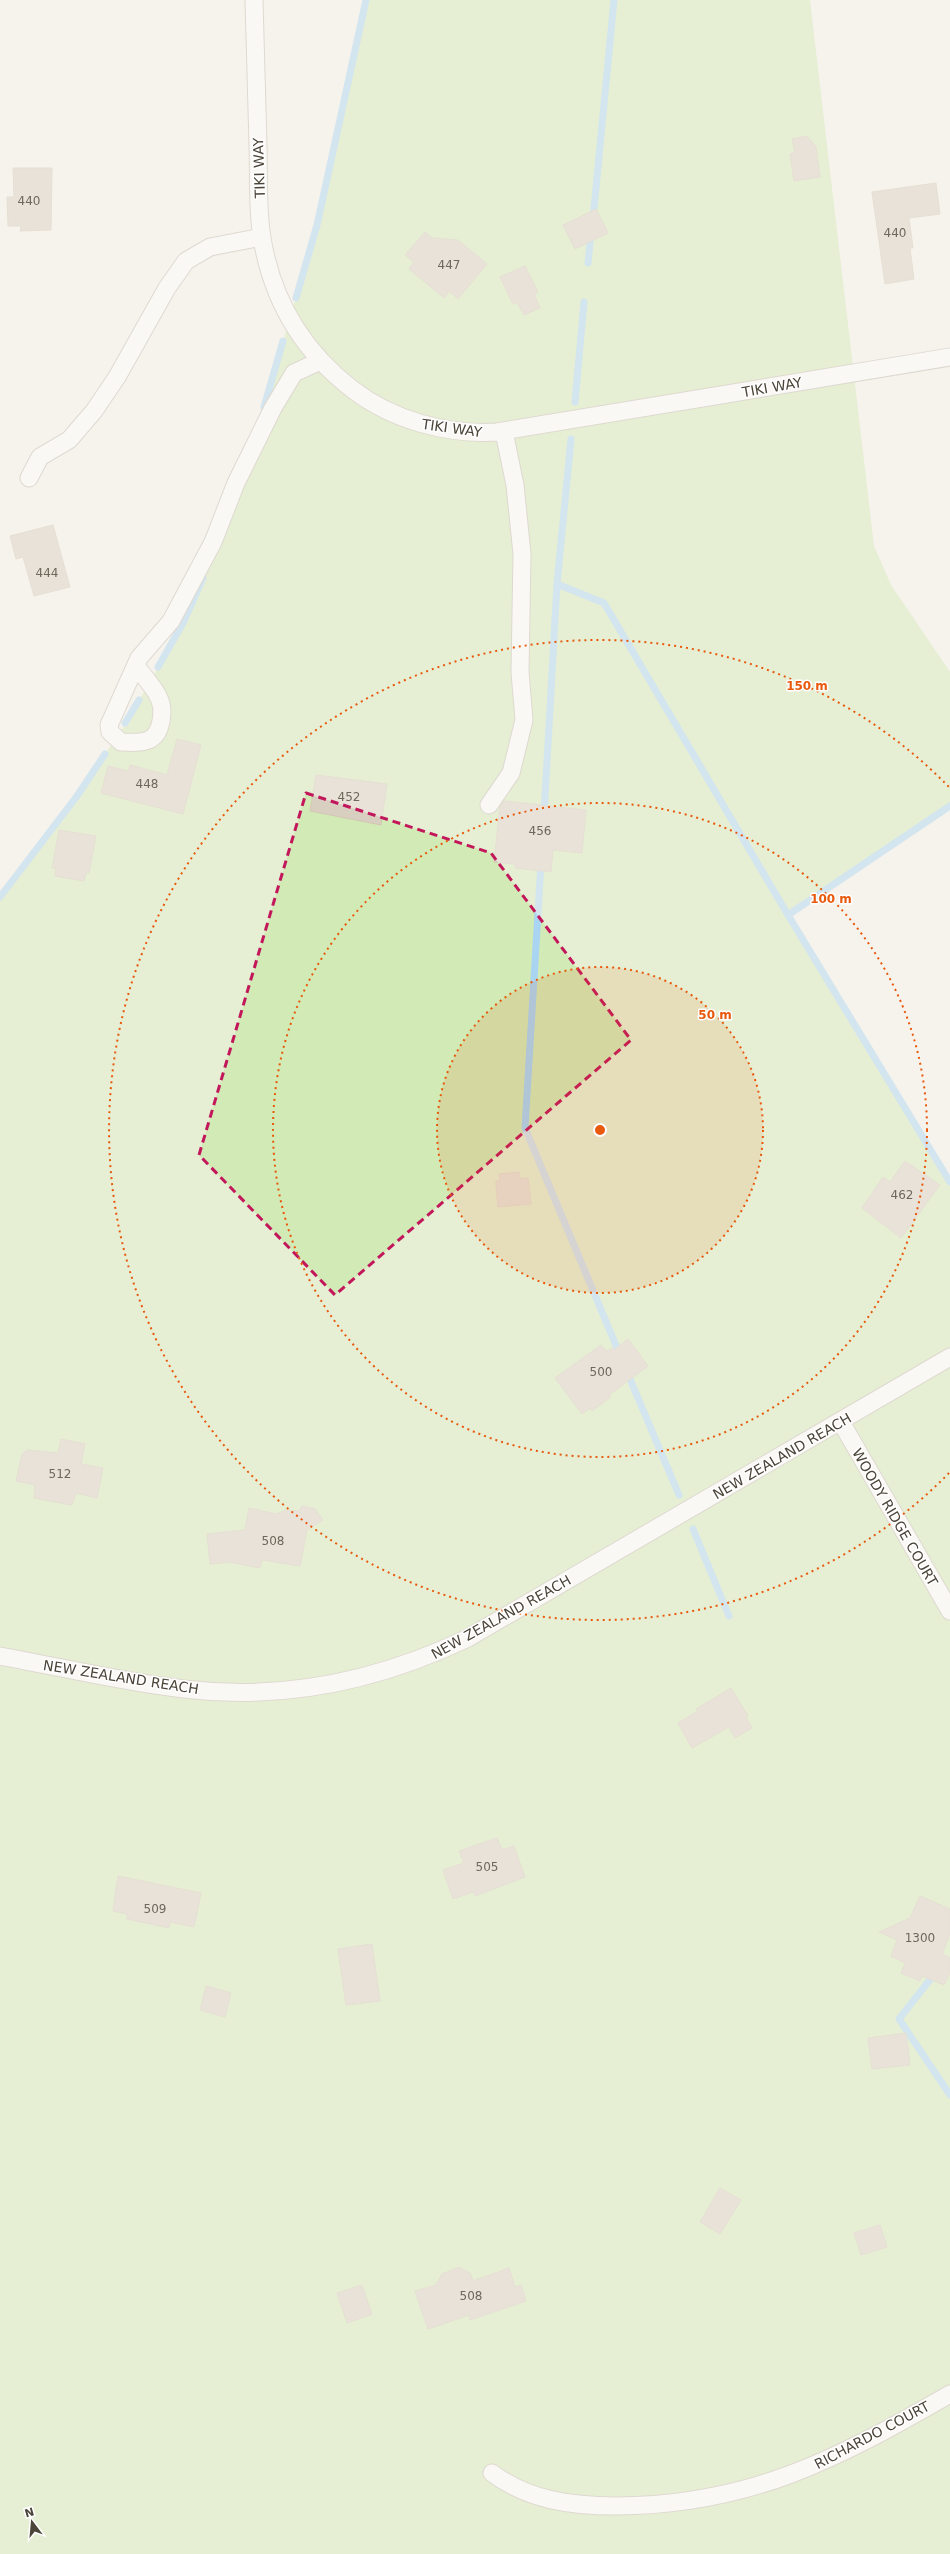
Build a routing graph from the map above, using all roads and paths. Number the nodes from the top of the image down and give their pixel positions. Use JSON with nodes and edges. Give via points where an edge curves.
{"nodes":[{"id":1,"x":254,"y":0,"type":"edge"},
{"id":2,"x":262,"y":237,"type":"junction"},
{"id":3,"x":950,"y":357,"type":"edge"},
{"id":4,"x":320,"y":361,"type":"junction"},
{"id":5,"x":504,"y":432,"type":"junction"},
{"id":6,"x":29,"y":478,"type":"dead end"},
{"id":7,"x":136,"y":666,"type":"dead end"},
{"id":8,"x":490,"y":805,"type":"dead end"},
{"id":9,"x":950,"y":1357,"type":"edge"},
{"id":10,"x":841,"y":1422,"type":"junction"},
{"id":11,"x":950,"y":1611,"type":"edge"},
{"id":12,"x":0,"y":1656,"type":"edge"},
{"id":13,"x":950,"y":2394,"type":"edge"},
{"id":14,"x":492,"y":2473,"type":"dead end"}],
"edges":[{"from":1,"to":2,"type":"street","name":"TIKI WAY"},
{"from":2,"to":4,"type":"street","name":"TIKI WAY","via":[[284,311]]},
{"from":2,"to":6,"type":"street","via":[[210,247],[186,260],[94,411],[69,440],[40,457]]},
{"from":3,"to":5,"type":"street","name":"TIKI WAY"},
{"from":4,"to":5,"type":"street","name":"TIKI WAY","via":[[365,399],[414,422],[449,430]]},
{"from":4,"to":7,"type":"street","via":[[294,373],[273,408],[236,484],[213,542],[171,621],[139,658]]},
{"from":5,"to":8,"type":"street","via":[[515,485],[522,554],[520,672],[524,720],[511,773]]},
{"from":9,"to":10,"type":"street","name":"NEW ZEALAND REACH"},
{"from":10,"to":11,"type":"street","name":"WOODY RIDGE COURT"},
{"from":10,"to":12,"type":"street","name":"NEW ZEALAND REACH","via":[[468,1638],[427,1658],[388,1671],[308,1688],[242,1692],[185,1690]]},
{"from":13,"to":14,"type":"street","name":"RICHARDO COURT","via":[[866,2442],[804,2471],[722,2496],[689,2502],[642,2506],[581,2505],[524,2492]]}]}
